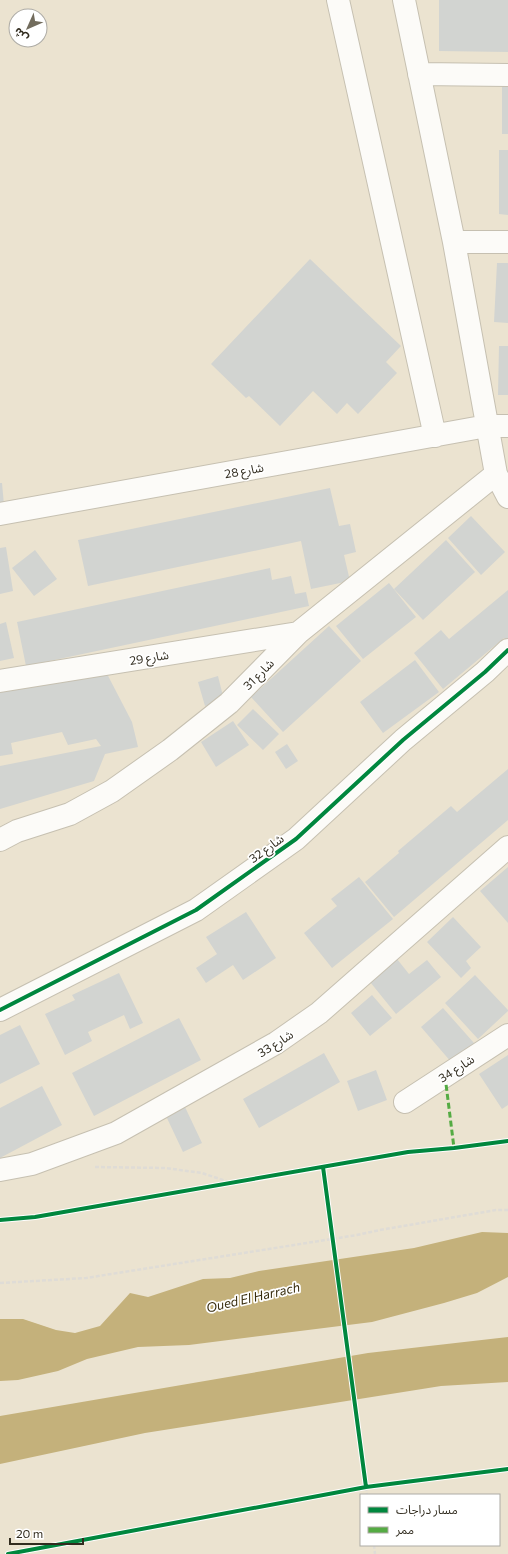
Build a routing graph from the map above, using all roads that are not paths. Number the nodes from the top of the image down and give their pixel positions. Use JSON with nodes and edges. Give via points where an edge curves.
{"nodes":[{"id":1,"x":338,"y":0,"type":"edge"},
{"id":2,"x":404,"y":0,"type":"edge"},
{"id":3,"x":419,"y":74,"type":"junction"},
{"id":4,"x":508,"y":75,"type":"edge"},
{"id":5,"x":454,"y":242,"type":"junction"},
{"id":6,"x":508,"y":242,"type":"edge"},
{"id":7,"x":498,"y":426,"type":"edge"},
{"id":8,"x":435,"y":436,"type":"junction"},
{"id":9,"x":496,"y":474,"type":"junction"},
{"id":10,"x":508,"y":497,"type":"edge"},
{"id":11,"x":0,"y":514,"type":"edge"},
{"id":12,"x":298,"y":633,"type":"junction"},
{"id":13,"x":508,"y":650,"type":"edge"},
{"id":14,"x":0,"y":680,"type":"edge"},
{"id":15,"x":6,"y":835,"type":"edge"},
{"id":16,"x":508,"y":847,"type":"edge"},
{"id":17,"x":0,"y":1010,"type":"edge"},
{"id":18,"x":508,"y":1035,"type":"edge"},
{"id":19,"x":405,"y":1102,"type":"dead end"},
{"id":20,"x":0,"y":1170,"type":"edge"}],
"edges":[{"from":1,"to":8,"type":"street"},
{"from":2,"to":3,"type":"street"},
{"from":3,"to":4,"type":"street"},
{"from":3,"to":5,"type":"street"},
{"from":5,"to":6,"type":"street"},
{"from":5,"to":7,"type":"street"},
{"from":7,"to":8,"type":"street","name":"شارع 28"},
{"from":7,"to":9,"type":"street"},
{"from":8,"to":11,"type":"street","name":"شارع 28"},
{"from":9,"to":10,"type":"street"},
{"from":9,"to":12,"type":"street","name":"شارع 31"},
{"from":12,"to":14,"type":"street","name":"شارع 29"},
{"from":12,"to":15,"type":"street","name":"شارع 31","via":[[229,703],[170,750],[112,791],[70,814]]},
{"from":13,"to":17,"type":"street","name":"شارع 32","via":[[403,740],[296,839],[196,910]]},
{"from":16,"to":20,"type":"street","name":"شارع 33","via":[[319,1013],[276,1043],[116,1133],[32,1164]]},
{"from":18,"to":19,"type":"street","name":"شارع 34"}]}
